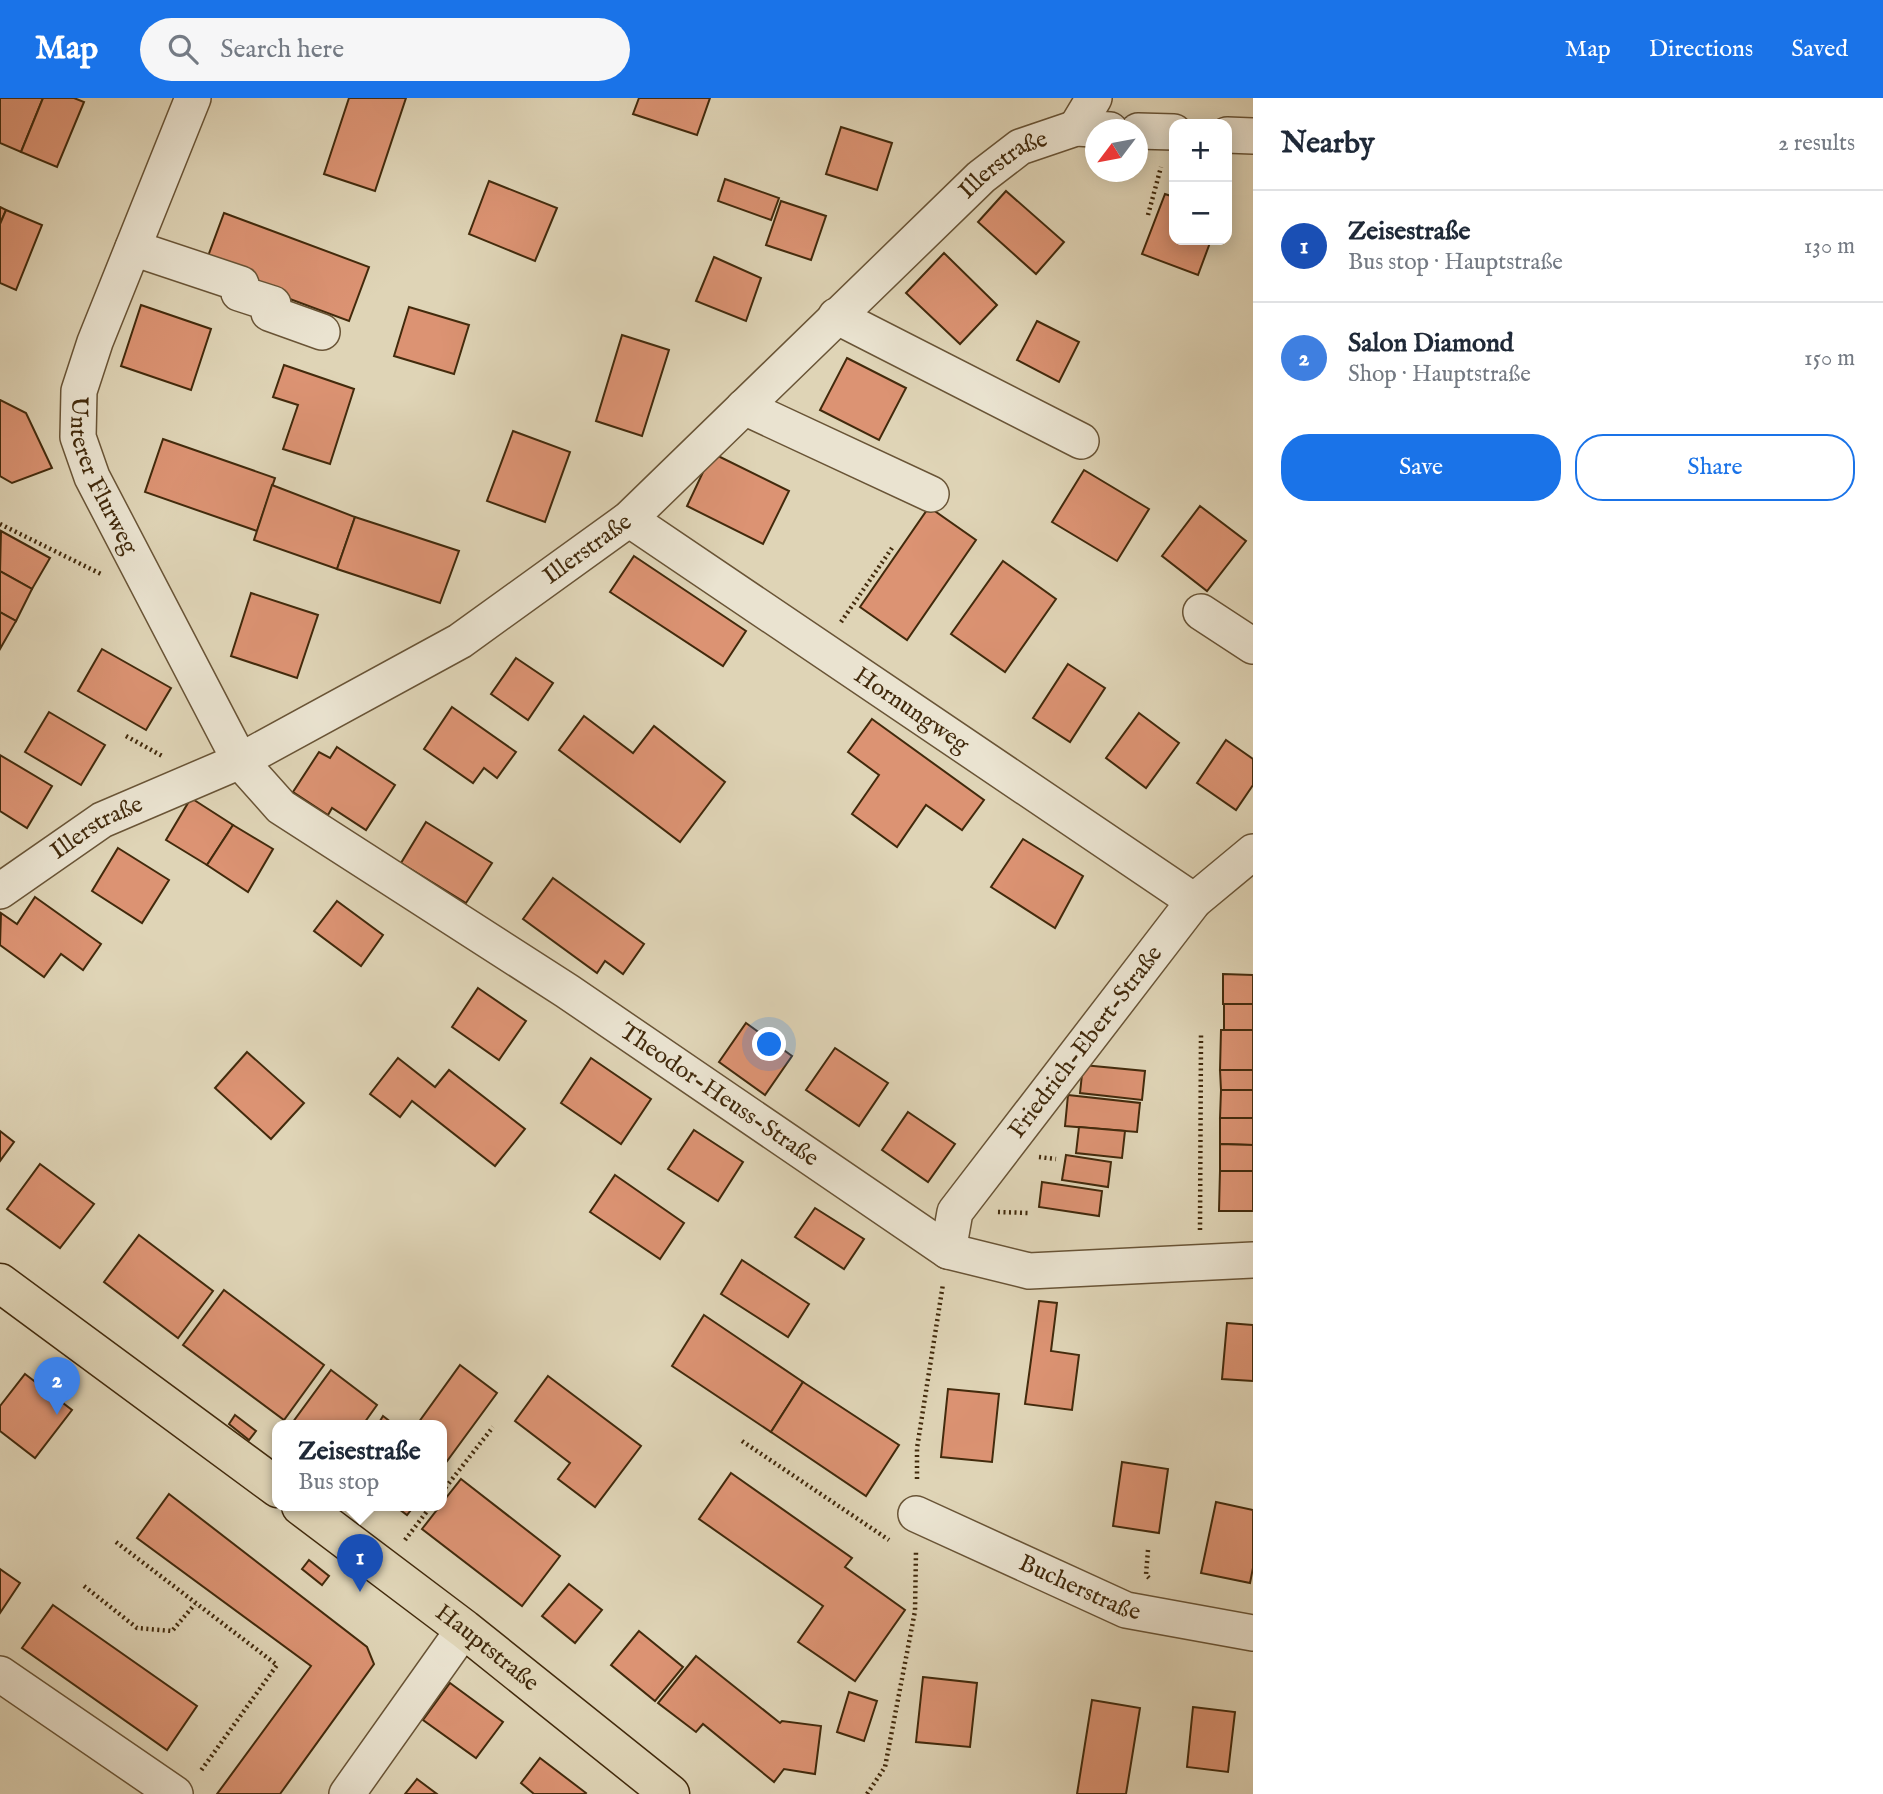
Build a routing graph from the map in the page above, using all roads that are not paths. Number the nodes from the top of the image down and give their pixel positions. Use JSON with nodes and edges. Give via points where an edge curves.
{"nodes":[{"id":1,"x":193,"y":98,"type":"edge"},
{"id":2,"x":1094,"y":98,"type":"edge"},
{"id":3,"x":1093,"y":119,"type":"edge"},
{"id":4,"x":1085,"y":131,"type":"edge"},
{"id":5,"x":1232,"y":135,"type":"edge"},
{"id":6,"x":1253,"y":136,"type":"edge"},
{"id":7,"x":133,"y":248,"type":"junction"},
{"id":8,"x":836,"y":316,"type":"junction"},
{"id":9,"x":322,"y":332,"type":"dead end"},
{"id":10,"x":744,"y":407,"type":"junction"},
{"id":11,"x":1081,"y":441,"type":"dead end"},
{"id":12,"x":931,"y":494,"type":"dead end"},
{"id":13,"x":629,"y":519,"type":"junction"},
{"id":14,"x":1201,"y":612,"type":"dead end"},
{"id":15,"x":1253,"y":646,"type":"edge"},
{"id":16,"x":240,"y":761,"type":"junction"},
{"id":17,"x":1253,"y":852,"type":"edge"},
{"id":18,"x":0,"y":891,"type":"edge"},
{"id":19,"x":1194,"y":901,"type":"junction"},
{"id":20,"x":948,"y":1251,"type":"junction"},
{"id":21,"x":1253,"y":1260,"type":"edge"},
{"id":22,"x":0,"y":1283,"type":"edge"},
{"id":23,"x":272,"y":1484,"type":"edge"},
{"id":24,"x":308,"y":1511,"type":"edge"},
{"id":25,"x":916,"y":1514,"type":"dead end"},
{"id":26,"x":464,"y":1629,"type":"junction"},
{"id":27,"x":1253,"y":1633,"type":"edge"},
{"id":28,"x":0,"y":1674,"type":"edge"},
{"id":29,"x":185,"y":1786,"type":"edge"},
{"id":30,"x":347,"y":1794,"type":"edge"},
{"id":31,"x":670,"y":1794,"type":"edge"}],
"edges":[{"from":1,"to":7,"type":"street","name":"Unterer Flurweg"},
{"from":2,"to":3,"type":"street"},
{"from":4,"to":8,"type":"street","name":"Illerstraße","via":[[1020,147]]},
{"from":5,"to":6,"type":"street"},
{"from":7,"to":9,"type":"street","via":[[242,284],[239,293],[273,304],[270,313]]},
{"from":7,"to":16,"type":"street","name":"Unterer Flurweg","via":[[79,391],[78,437],[92,477]]},
{"from":8,"to":10,"type":"street","name":"Illerstraße"},
{"from":8,"to":11,"type":"street"},
{"from":10,"to":12,"type":"street"},
{"from":10,"to":13,"type":"street","name":"Illerstraße"},
{"from":13,"to":16,"type":"street","name":"Illerstraße","via":[[460,641]]},
{"from":13,"to":19,"type":"street","name":"Hornungweg"},
{"from":14,"to":15,"type":"street"},
{"from":16,"to":18,"type":"street","name":"Illerstraße","via":[[102,820]]},
{"from":16,"to":20,"type":"street","name":"Theodor-Heuss-Straße","via":[[281,807],[566,991]]},
{"from":17,"to":19,"type":"street","name":"Friedrich-Ebert-Straße"},
{"from":19,"to":20,"type":"street","name":"Friedrich-Ebert-Straße","via":[[955,1212]]},
{"from":20,"to":21,"type":"street","name":"Theodor-Heuss-Straße","via":[[1029,1271]]},
{"from":22,"to":23,"type":"main road"},
{"from":24,"to":26,"type":"main road","name":"Hauptstraße"},
{"from":25,"to":27,"type":"street","name":"Bucherstraße","via":[[1126,1610]]},
{"from":26,"to":30,"type":"street"},
{"from":26,"to":31,"type":"main road","name":"Hauptstraße"},
{"from":28,"to":29,"type":"street"}]}
